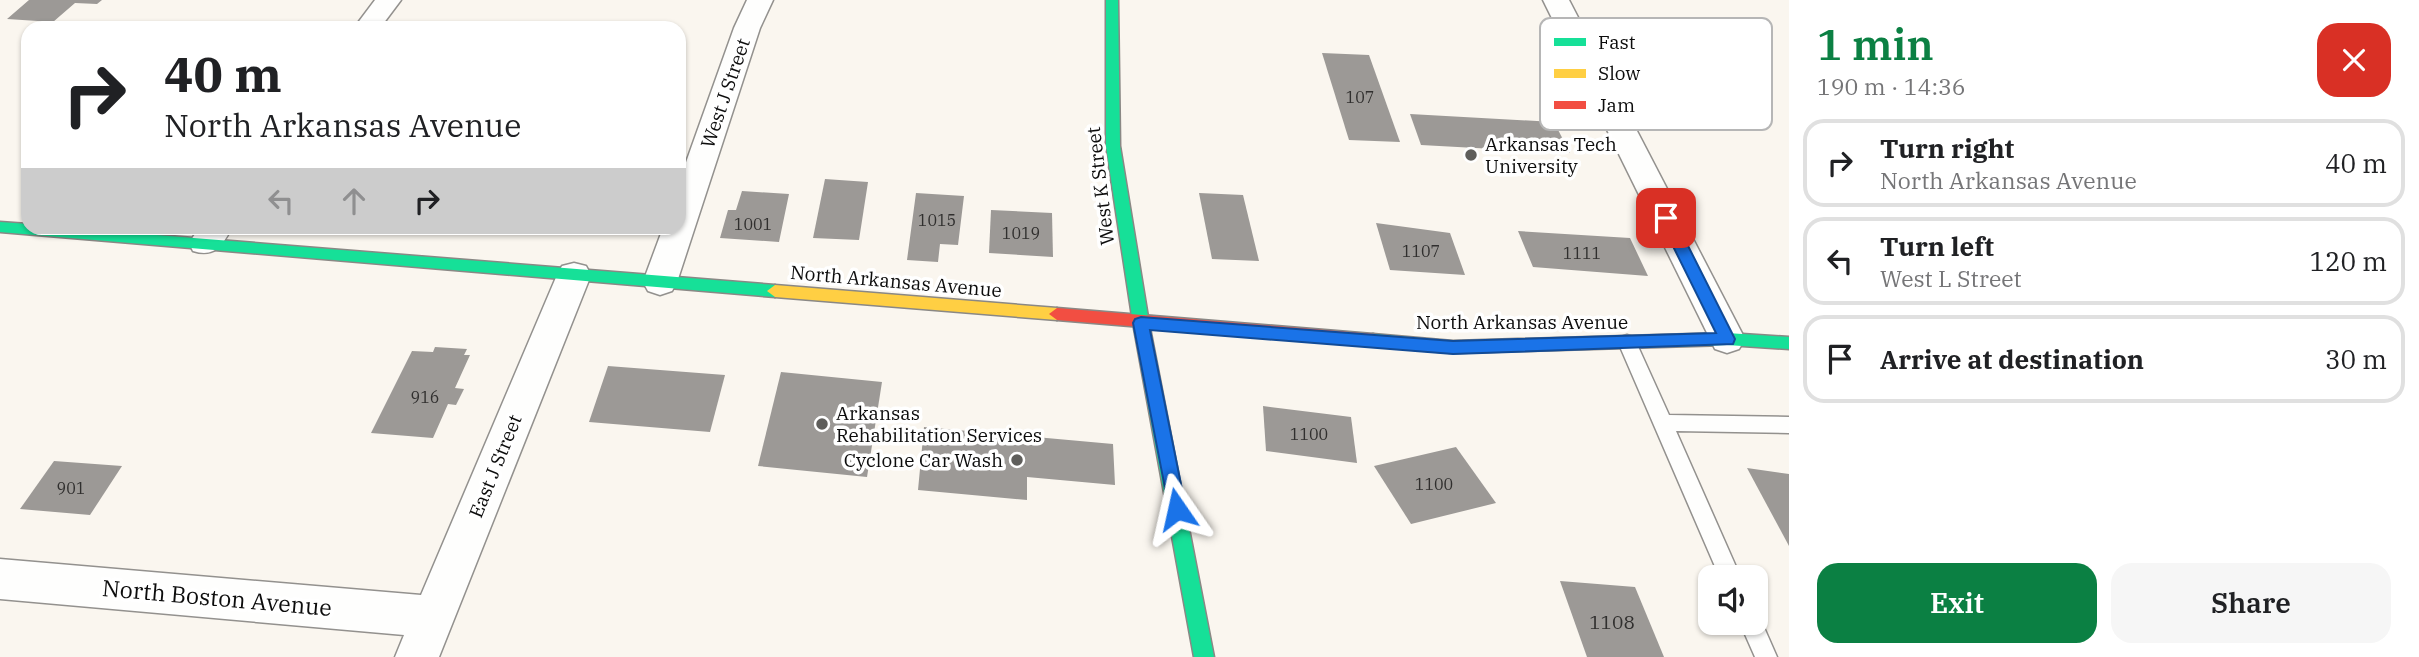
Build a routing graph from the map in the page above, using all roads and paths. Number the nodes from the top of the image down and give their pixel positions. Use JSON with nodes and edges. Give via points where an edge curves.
{"nodes":[{"id":1,"x":388,"y":0,"type":"edge"},
{"id":2,"x":760,"y":0,"type":"edge"},
{"id":3,"x":1112,"y":0,"type":"edge"},
{"id":4,"x":1556,"y":0,"type":"edge"},
{"id":5,"x":1565,"y":18,"type":"edge"},
{"id":6,"x":372,"y":21,"type":"edge"},
{"id":7,"x":1622,"y":130,"type":"edge"},
{"id":8,"x":686,"y":207,"type":"edge"},
{"id":9,"x":0,"y":228,"type":"edge"},
{"id":10,"x":21,"y":229,"type":"edge"},
{"id":11,"x":210,"y":235,"type":"edge"},
{"id":12,"x":676,"y":235,"type":"edge"},
{"id":13,"x":574,"y":275,"type":"junction"},
{"id":14,"x":660,"y":282,"type":"junction"},
{"id":15,"x":1141,"y":323,"type":"junction"},
{"id":16,"x":1727,"y":339,"type":"junction"},
{"id":17,"x":1628,"y":342,"type":"junction"},
{"id":18,"x":1787,"y":347,"type":"edge"},
{"id":19,"x":1663,"y":424,"type":"junction"},
{"id":20,"x":1789,"y":425,"type":"edge"},
{"id":21,"x":1725,"y":565,"type":"edge"},
{"id":22,"x":0,"y":579,"type":"edge"},
{"id":23,"x":433,"y":617,"type":"junction"},
{"id":24,"x":1756,"y":635,"type":"edge"},
{"id":25,"x":417,"y":657,"type":"edge"},
{"id":26,"x":1204,"y":657,"type":"edge"},
{"id":27,"x":1766,"y":657,"type":"edge"}],
"edges":[{"from":1,"to":6,"type":"street"},
{"from":2,"to":8,"type":"street","name":"West J Street"},
{"from":3,"to":15,"type":"main road","name":"West K Street","via":[[1113,146]]},
{"from":4,"to":5,"type":"street"},
{"from":7,"to":16,"type":"street"},
{"from":9,"to":10,"type":"main road","name":"North Arkansas Avenue"},
{"from":11,"to":13,"type":"main road","name":"North Arkansas Avenue"},
{"from":12,"to":14,"type":"street","name":"West J Street"},
{"from":13,"to":14,"type":"main road","name":"North Arkansas Avenue"},
{"from":13,"to":23,"type":"street","name":"East J Street"},
{"from":14,"to":15,"type":"main road","name":"North Arkansas Avenue"},
{"from":15,"to":17,"type":"main road","name":"North Arkansas Avenue","via":[[1453,347]]},
{"from":15,"to":26,"type":"main road","name":"West K Street"},
{"from":16,"to":17,"type":"main road","name":"North Arkansas Avenue"},
{"from":16,"to":18,"type":"main road","name":"North Arkansas Avenue"},
{"from":17,"to":19,"type":"lane"},
{"from":19,"to":20,"type":"lane"},
{"from":19,"to":21,"type":"lane"},
{"from":22,"to":23,"type":"street","name":"North Boston Avenue"},
{"from":23,"to":25,"type":"street","name":"East J Street"},
{"from":24,"to":27,"type":"lane"}]}
